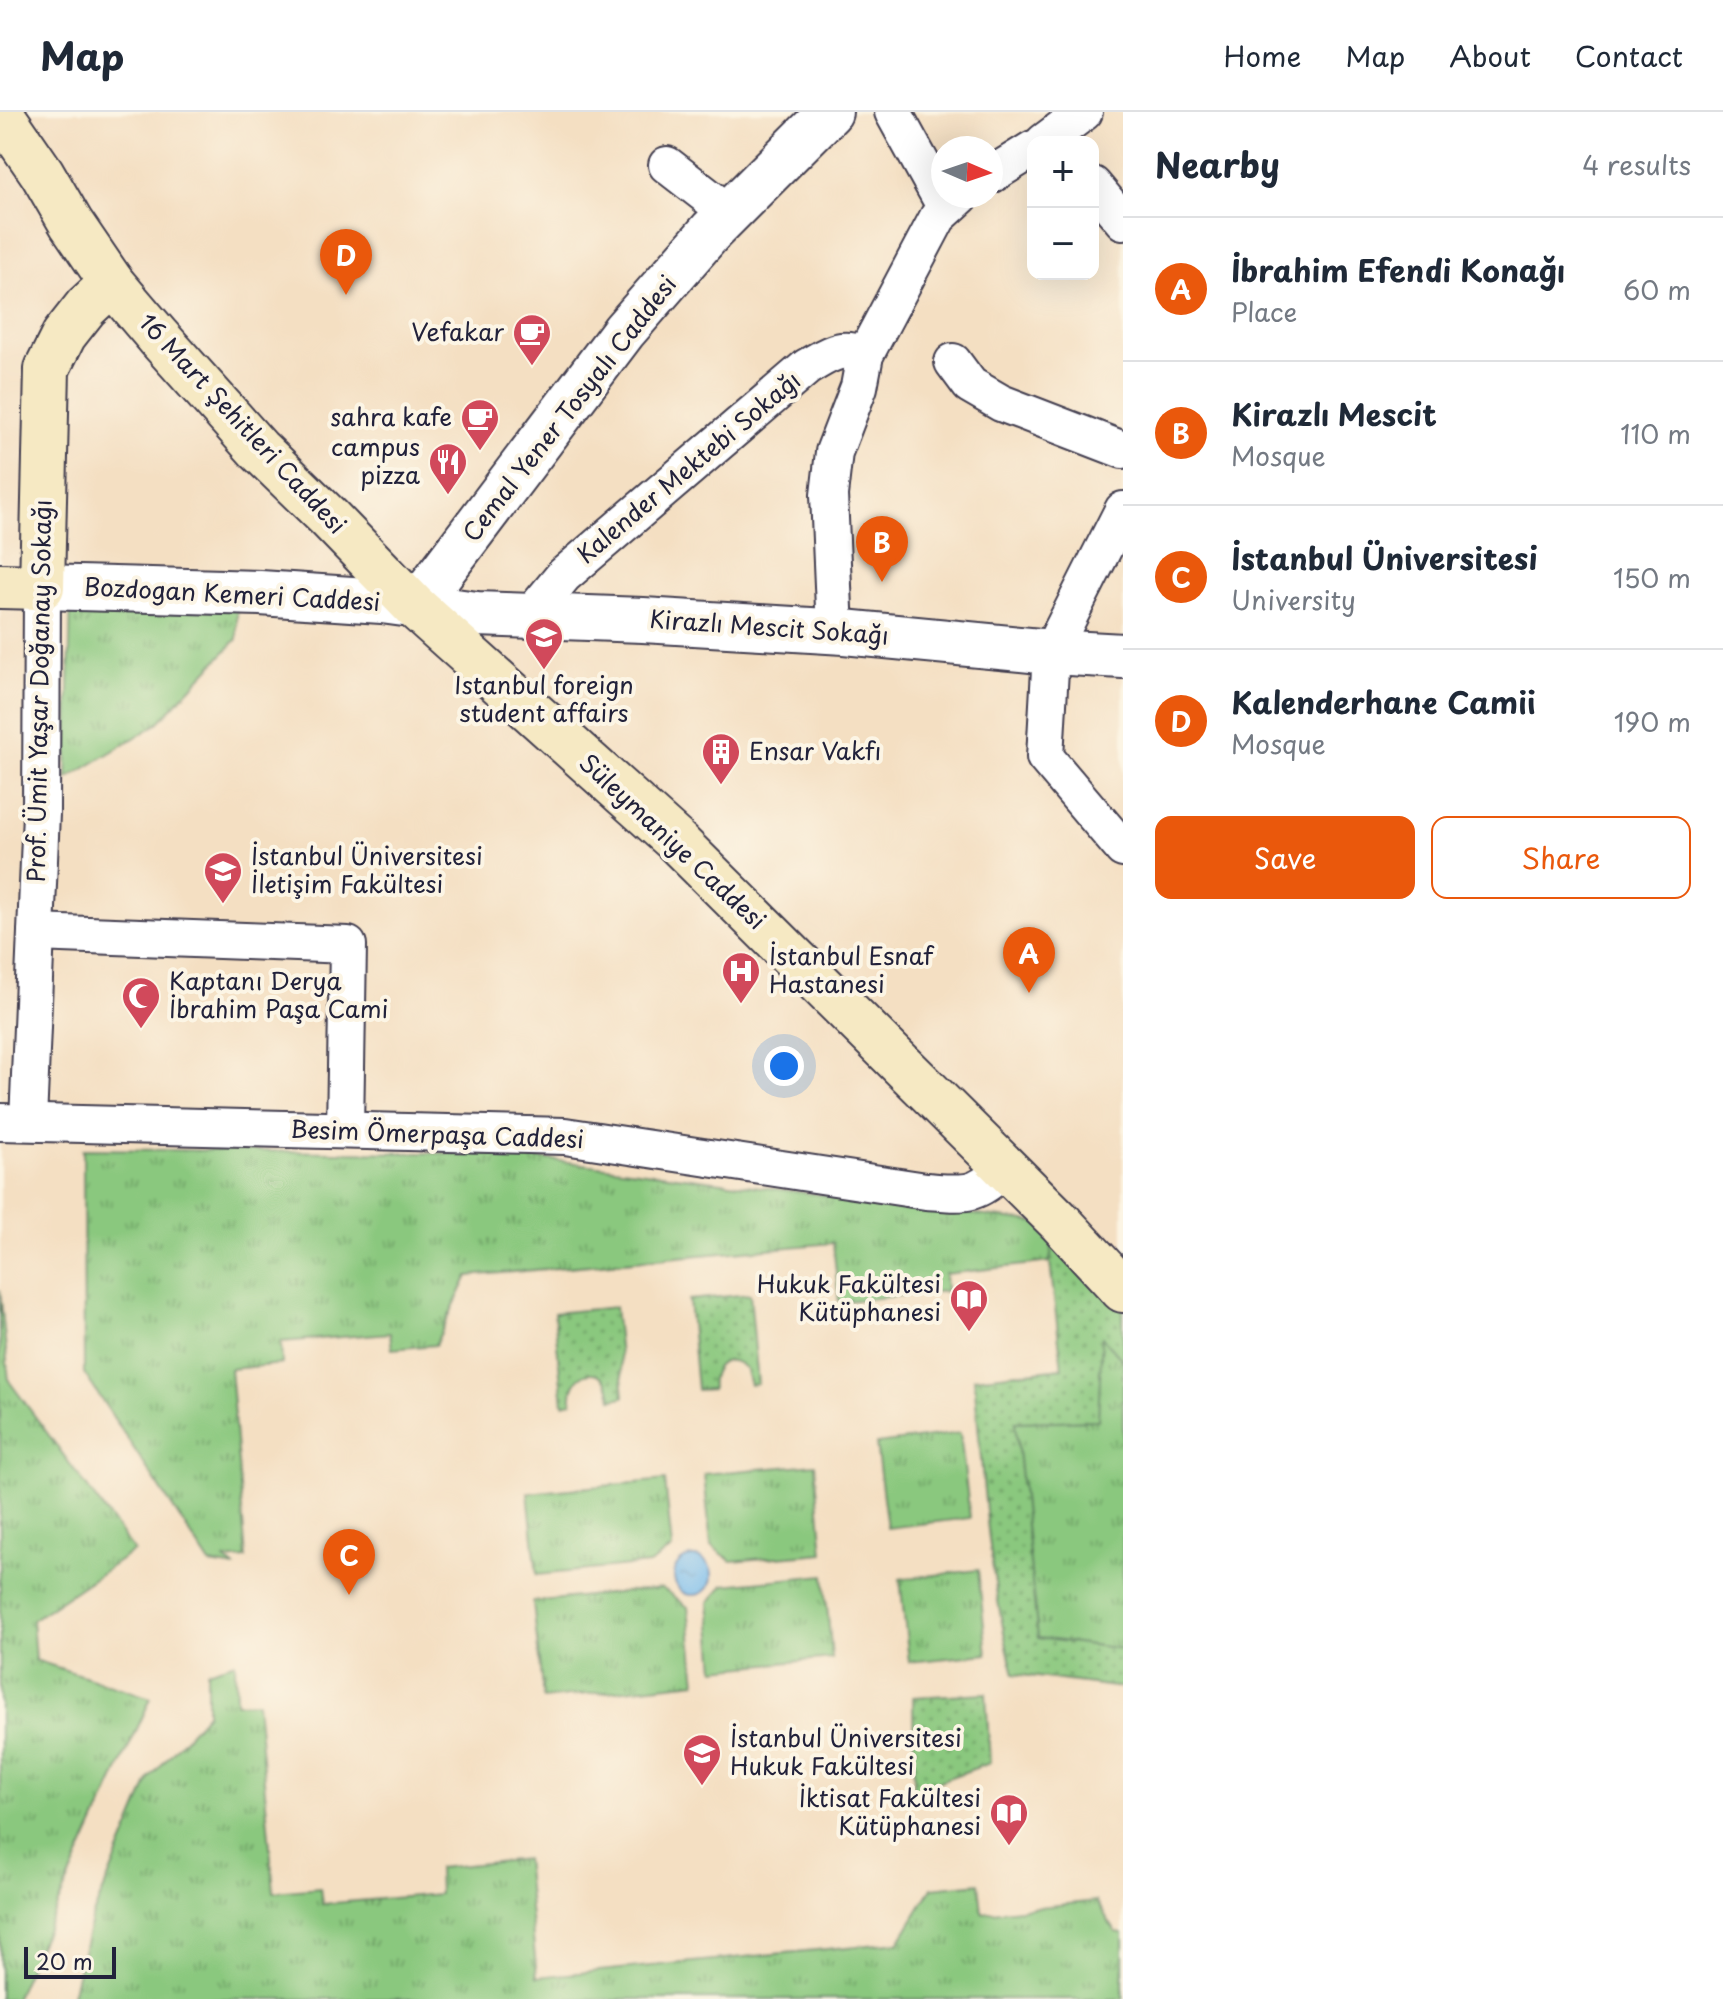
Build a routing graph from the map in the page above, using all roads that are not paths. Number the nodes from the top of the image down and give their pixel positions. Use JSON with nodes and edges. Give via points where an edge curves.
{"nodes":[{"id":1,"x":0,"y":112,"type":"edge"},
{"id":2,"x":830,"y":112,"type":"edge"},
{"id":3,"x":893,"y":112,"type":"edge"},
{"id":4,"x":1084,"y":112,"type":"edge"},
{"id":5,"x":1055,"y":136,"type":"edge"},
{"id":6,"x":1027,"y":154,"type":"edge"},
{"id":7,"x":667,"y":165,"type":"dead end"},
{"id":8,"x":931,"y":168,"type":"edge"},
{"id":9,"x":1003,"y":168,"type":"edge"},
{"id":10,"x":1099,"y":192,"type":"edge"},
{"id":11,"x":948,"y":208,"type":"edge"},
{"id":12,"x":729,"y":213,"type":"junction"},
{"id":13,"x":1123,"y":221,"type":"edge"},
{"id":14,"x":112,"y":283,"type":"junction"},
{"id":15,"x":865,"y":355,"type":"junction"},
{"id":16,"x":953,"y":362,"type":"dead end"},
{"id":17,"x":1123,"y":450,"type":"edge"},
{"id":18,"x":1123,"y":510,"type":"edge"},
{"id":19,"x":21,"y":586,"type":"edge"},
{"id":20,"x":415,"y":607,"type":"junction"},
{"id":21,"x":530,"y":616,"type":"junction"},
{"id":22,"x":835,"y":631,"type":"junction"},
{"id":23,"x":1051,"y":652,"type":"junction"},
{"id":24,"x":1123,"y":656,"type":"edge"},
{"id":25,"x":1123,"y":849,"type":"edge"},
{"id":26,"x":36,"y":933,"type":"junction"},
{"id":27,"x":14,"y":1122,"type":"edge"},
{"id":28,"x":345,"y":1130,"type":"junction"},
{"id":29,"x":1005,"y":1168,"type":"junction"},
{"id":30,"x":1123,"y":1290,"type":"edge"}],
"edges":[{"from":1,"to":14,"type":"main road","name":"16 Mart Şehitleri Caddesi"},
{"from":2,"to":12,"type":"street","name":"Cemal Yener Tosyalı Caddesi"},
{"from":3,"to":8,"type":"street"},
{"from":4,"to":5,"type":"street"},
{"from":6,"to":9,"type":"street"},
{"from":7,"to":12,"type":"street"},
{"from":10,"to":13,"type":"street"},
{"from":11,"to":15,"type":"street"},
{"from":12,"to":20,"type":"street","name":"Cemal Yener Tosyalı Caddesi","via":[[624,331]]},
{"from":14,"to":19,"type":"main road","name":"Prof. Ümit Yaşar Doğanay Sokağı","via":[[64,335],[47,369]]},
{"from":14,"to":20,"type":"main road","name":"16 Mart Şehitleri Caddesi","via":[[258,449]]},
{"from":15,"to":21,"type":"street","name":"Kalender Mektebi Sokağı","via":[[838,350],[807,367],[564,575]]},
{"from":15,"to":22,"type":"street","via":[[859,387],[834,452],[829,495]]},
{"from":16,"to":17,"type":"street","via":[[970,385],[1001,403]]},
{"from":18,"to":23,"type":"street"},
{"from":19,"to":20,"type":"street","name":"Bozdogan Kemeri Caddesi","via":[[260,593]]},
{"from":19,"to":26,"type":"street","name":"Prof. Ümit Yaşar Doğanay Sokağı","via":[[41,813]]},
{"from":20,"to":21,"type":"street","name":"Kirazlı Mescit Sokağı"},
{"from":20,"to":29,"type":"main road","name":"Süleymaniye Caddesi","via":[[675,840]]},
{"from":21,"to":22,"type":"street","name":"Kirazlı Mescit Sokağı"},
{"from":22,"to":23,"type":"street","name":"Kirazlı Mescit Sokağı"},
{"from":23,"to":24,"type":"street","name":"Kirazlı Mescit Sokağı"},
{"from":23,"to":25,"type":"street","via":[[1045,757]]},
{"from":26,"to":27,"type":"street","name":"Prof. Ümit Yaşar Doğanay Sokağı"},
{"from":26,"to":28,"type":"street","via":[[348,945]]},
{"from":27,"to":28,"type":"street","name":"Besim Ömerpaşa Caddesi"},
{"from":28,"to":29,"type":"street","name":"Besim Ömerpaşa Caddesi","via":[[565,1136],[965,1194],[985,1186]]},
{"from":29,"to":30,"type":"main road","name":"Süleymaniye Caddesi"}]}
